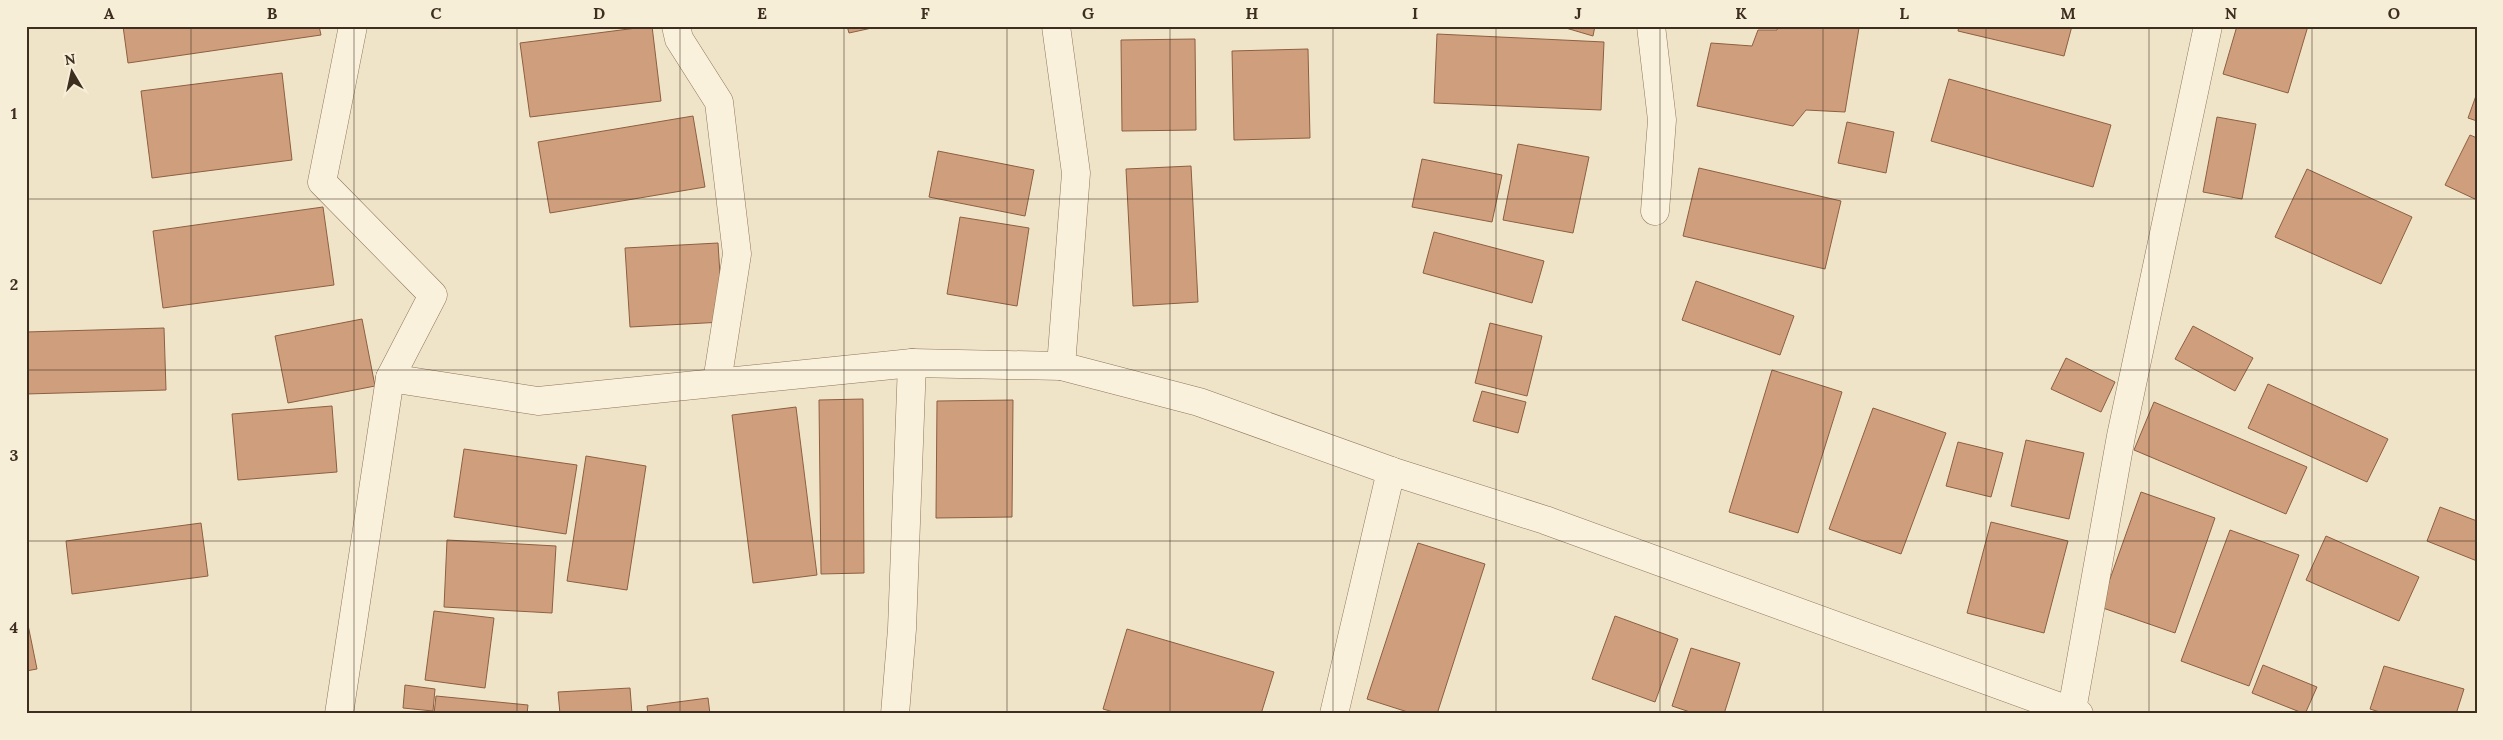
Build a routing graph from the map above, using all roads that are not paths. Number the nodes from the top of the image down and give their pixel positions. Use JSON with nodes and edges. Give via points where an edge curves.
{"nodes":[{"id":1,"x":353,"y":26,"type":"edge"},
{"id":2,"x":676,"y":26,"type":"edge"},
{"id":3,"x":1056,"y":26,"type":"edge"},
{"id":4,"x":1651,"y":26,"type":"edge"},
{"id":5,"x":2208,"y":26,"type":"edge"},
{"id":6,"x":1654,"y":211,"type":"dead end"},
{"id":7,"x":912,"y":363,"type":"junction"},
{"id":8,"x":1061,"y":366,"type":"junction"},
{"id":9,"x":390,"y":378,"type":"junction"},
{"id":10,"x":717,"y":382,"type":"junction"},
{"id":11,"x":1391,"y":471,"type":"junction"},
{"id":12,"x":2072,"y":713,"type":"edge"},
{"id":13,"x":339,"y":714,"type":"edge"},
{"id":14,"x":895,"y":714,"type":"edge"},
{"id":15,"x":1334,"y":714,"type":"edge"}],
"edges":[{"from":1,"to":9,"type":"street","via":[[322,182],[433,295]]},
{"from":2,"to":10,"type":"street","via":[[679,39],[718,102],[737,254]]},
{"from":3,"to":8,"type":"street","via":[[1076,173]]},
{"from":4,"to":6,"type":"street","via":[[1662,120]]},
{"from":5,"to":12,"type":"street","via":[[2121,436]]},
{"from":7,"to":8,"type":"street"},
{"from":7,"to":10,"type":"street"},
{"from":7,"to":14,"type":"street","via":[[902,629]]},
{"from":8,"to":11,"type":"street","via":[[1199,402]]},
{"from":9,"to":10,"type":"street","via":[[538,402]]},
{"from":9,"to":13,"type":"street"},
{"from":11,"to":12,"type":"street","via":[[1545,520]]},
{"from":11,"to":15,"type":"street"}]}
